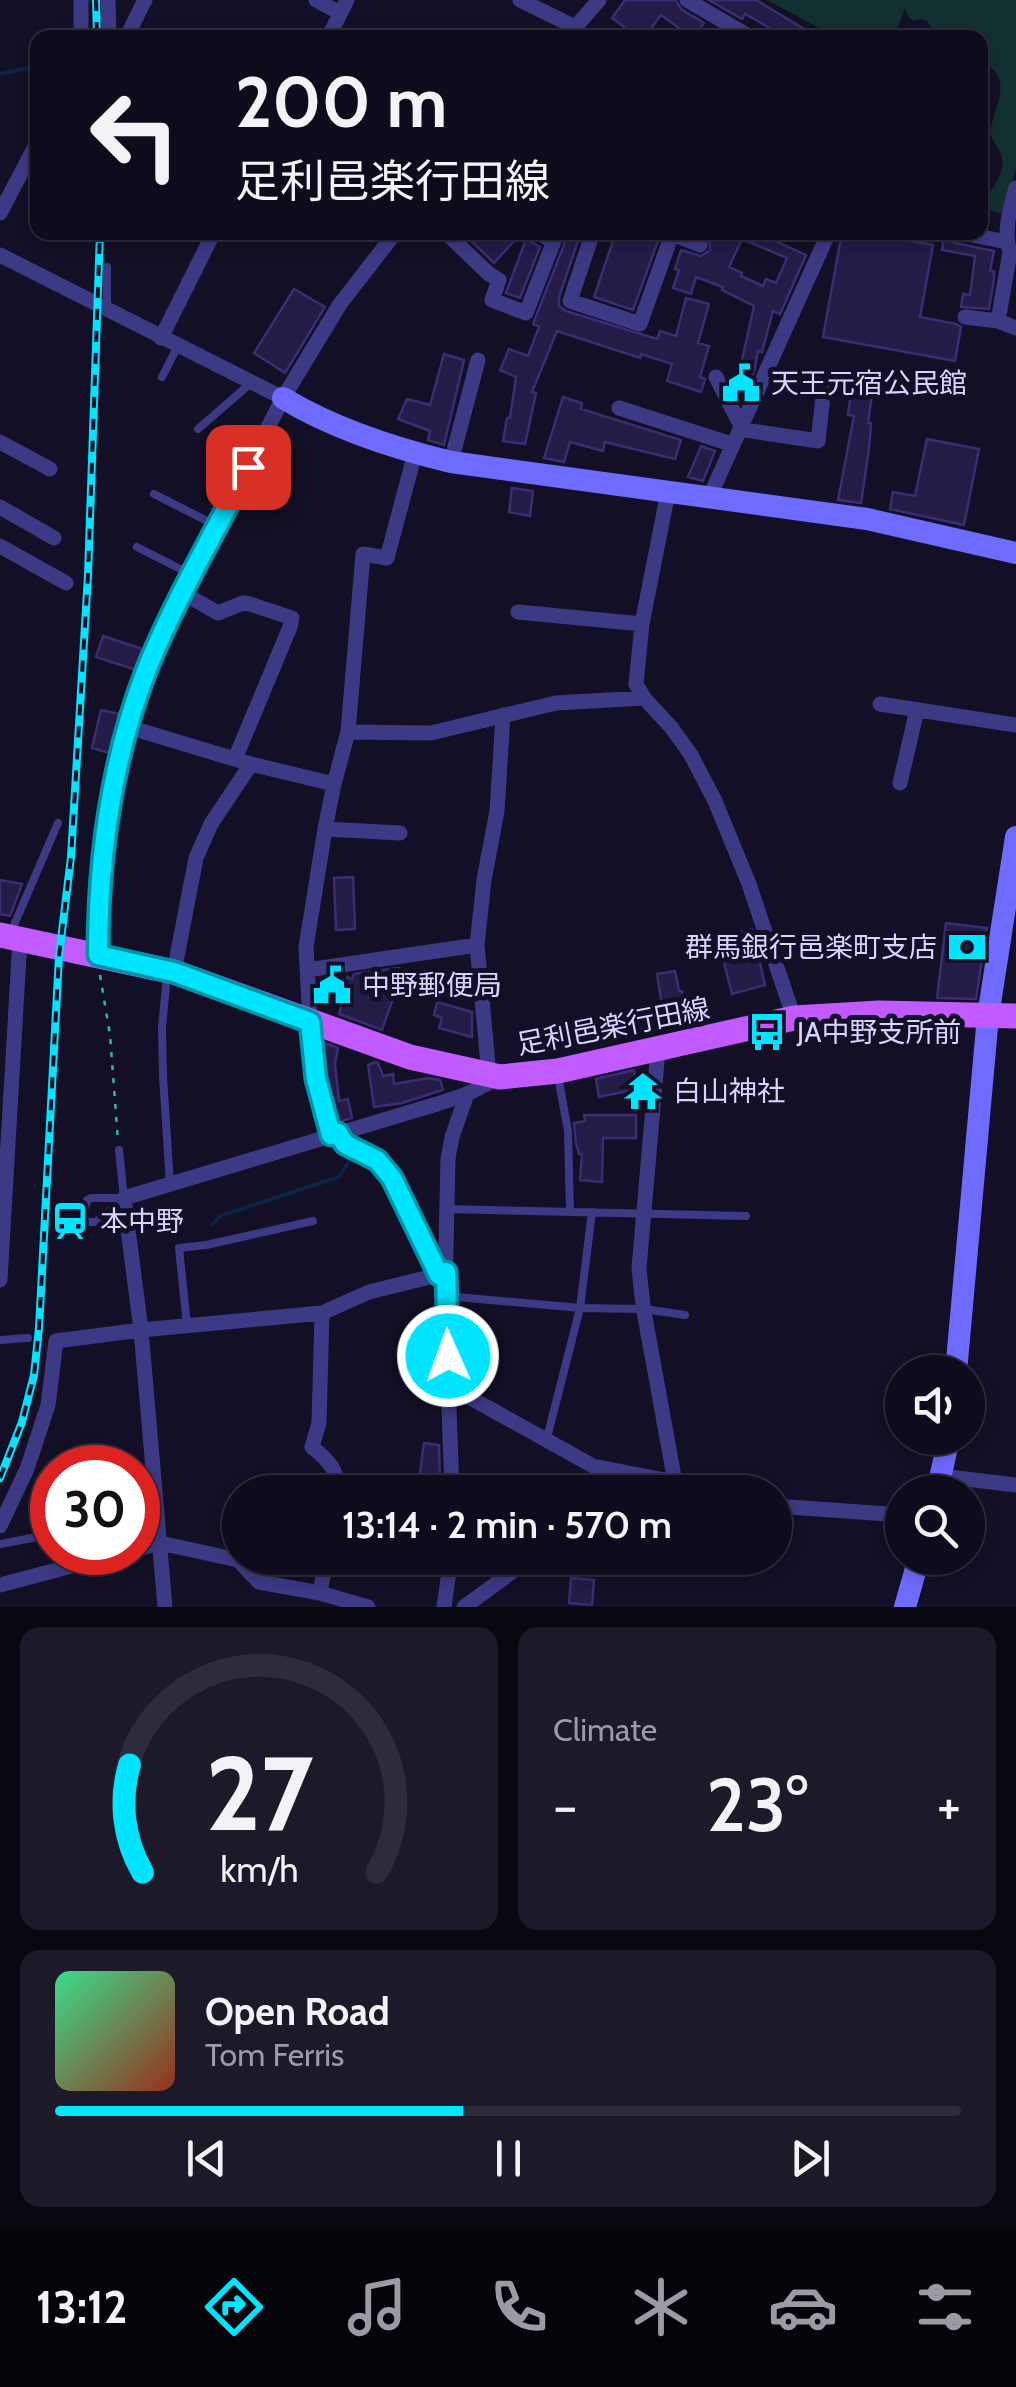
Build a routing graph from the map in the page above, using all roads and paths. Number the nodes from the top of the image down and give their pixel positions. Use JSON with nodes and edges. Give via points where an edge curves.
{"nodes":[{"id":1,"x":80,"y":0,"type":"edge"},
{"id":2,"x":108,"y":0,"type":"edge"},
{"id":3,"x":146,"y":0,"type":"edge"},
{"id":4,"x":316,"y":0,"type":"edge"},
{"id":5,"x":520,"y":0,"type":"edge"},
{"id":6,"x":599,"y":0,"type":"edge"},
{"id":7,"x":687,"y":0,"type":"edge"},
{"id":8,"x":343,"y":6,"type":"edge"},
{"id":9,"x":81,"y":30,"type":"edge"},
{"id":10,"x":109,"y":30,"type":"edge"},
{"id":11,"x":130,"y":30,"type":"edge"},
{"id":12,"x":332,"y":30,"type":"edge"},
{"id":13,"x":568,"y":30,"type":"edge"},
{"id":14,"x":573,"y":30,"type":"edge"},
{"id":15,"x":738,"y":30,"type":"edge"},
{"id":16,"x":30,"y":156,"type":"edge"},
{"id":17,"x":1016,"y":188,"type":"edge"},
{"id":18,"x":0,"y":213,"type":"edge"},
{"id":19,"x":988,"y":238,"type":"edge"},
{"id":20,"x":210,"y":240,"type":"edge"},
{"id":21,"x":390,"y":240,"type":"edge"},
{"id":22,"x":453,"y":240,"type":"edge"},
{"id":23,"x":552,"y":240,"type":"edge"},
{"id":24,"x":590,"y":240,"type":"edge"},
{"id":25,"x":668,"y":240,"type":"edge"},
{"id":26,"x":689,"y":240,"type":"edge"},
{"id":27,"x":825,"y":240,"type":"edge"},
{"id":28,"x":1007,"y":242,"type":"junction"},
{"id":29,"x":700,"y":244,"type":"dead end"},
{"id":30,"x":0,"y":255,"type":"edge"},
{"id":31,"x":108,"y":268,"type":"dead end"},
{"id":32,"x":107,"y":310,"type":"junction"},
{"id":33,"x":965,"y":317,"type":"dead end"},
{"id":34,"x":998,"y":321,"type":"junction"},
{"id":35,"x":1016,"y":328,"type":"edge"},
{"id":36,"x":161,"y":338,"type":"junction"},
{"id":37,"x":178,"y":346,"type":"junction"},
{"id":38,"x":478,"y":360,"type":"dead end"},
{"id":39,"x":162,"y":377,"type":"dead end"},
{"id":40,"x":716,"y":377,"type":"dead end"},
{"id":41,"x":252,"y":382,"type":"junction"},
{"id":42,"x":824,"y":388,"type":"dead end"},
{"id":43,"x":283,"y":398,"type":"junction"},
{"id":44,"x":619,"y":408,"type":"dead end"},
{"id":45,"x":740,"y":426,"type":"junction"},
{"id":46,"x":198,"y":429,"type":"dead end"},
{"id":47,"x":0,"y":442,"type":"edge"},
{"id":48,"x":732,"y":444,"type":"junction"},
{"id":49,"x":416,"y":453,"type":"junction"},
{"id":50,"x":451,"y":462,"type":"junction"},
{"id":51,"x":50,"y":468,"type":"dead end"},
{"id":52,"x":668,"y":492,"type":"junction"},
{"id":53,"x":154,"y":494,"type":"dead end"},
{"id":54,"x":708,"y":498,"type":"junction"},
{"id":55,"x":0,"y":507,"type":"edge"},
{"id":56,"x":218,"y":526,"type":"junction"},
{"id":57,"x":54,"y":538,"type":"dead end"},
{"id":58,"x":0,"y":546,"type":"edge"},
{"id":59,"x":137,"y":547,"type":"dead end"},
{"id":60,"x":1016,"y":554,"type":"edge"},
{"id":61,"x":192,"y":575,"type":"junction"},
{"id":62,"x":66,"y":584,"type":"dead end"},
{"id":63,"x":183,"y":593,"type":"junction"},
{"id":64,"x":518,"y":612,"type":"dead end"},
{"id":65,"x":642,"y":624,"type":"junction"},
{"id":66,"x":644,"y":698,"type":"junction"},
{"id":67,"x":880,"y":704,"type":"dead end"},
{"id":68,"x":917,"y":710,"type":"junction"},
{"id":69,"x":503,"y":715,"type":"junction"},
{"id":70,"x":1016,"y":725,"type":"edge"},
{"id":71,"x":128,"y":727,"type":"junction"},
{"id":72,"x":348,"y":732,"type":"junction"},
{"id":73,"x":242,"y":762,"type":"junction"},
{"id":74,"x":900,"y":783,"type":"dead end"},
{"id":75,"x":334,"y":784,"type":"junction"},
{"id":76,"x":58,"y":823,"type":"dead end"},
{"id":77,"x":325,"y":829,"type":"junction"},
{"id":78,"x":400,"y":834,"type":"dead end"},
{"id":79,"x":1016,"y":837,"type":"edge"},
{"id":80,"x":10,"y":937,"type":"edge"},
{"id":81,"x":477,"y":945,"type":"junction"},
{"id":82,"x":99,"y":961,"type":"junction"},
{"id":83,"x":307,"y":970,"type":"junction"},
{"id":84,"x":171,"y":971,"type":"junction"},
{"id":85,"x":988,"y":1016,"type":"junction"},
{"id":86,"x":1016,"y":1016,"type":"edge"},
{"id":87,"x":794,"y":1018,"type":"junction"},
{"id":88,"x":7,"y":1022,"type":"edge"},
{"id":89,"x":310,"y":1022,"type":"junction"},
{"id":90,"x":658,"y":1050,"type":"junction"},
{"id":91,"x":558,"y":1072,"type":"junction"},
{"id":92,"x":495,"y":1076,"type":"junction"},
{"id":93,"x":468,"y":1094,"type":"junction"},
{"id":94,"x":5,"y":1104,"type":"edge"},
{"id":95,"x":335,"y":1134,"type":"junction"},
{"id":96,"x":119,"y":1150,"type":"joint"},
{"id":97,"x":170,"y":1184,"type":"junction"},
{"id":98,"x":3,"y":1185,"type":"edge"},
{"id":99,"x":124,"y":1198,"type":"junction"},
{"id":100,"x":447,"y":1209,"type":"junction"},
{"id":101,"x":570,"y":1212,"type":"junction"},
{"id":102,"x":592,"y":1212,"type":"junction"},
{"id":103,"x":644,"y":1212,"type":"junction"},
{"id":104,"x":746,"y":1216,"type":"dead end"},
{"id":105,"x":313,"y":1220,"type":"dead end"},
{"id":106,"x":1,"y":1262,"type":"edge"},
{"id":107,"x":442,"y":1274,"type":"junction"},
{"id":108,"x":0,"y":1280,"type":"edge"},
{"id":109,"x":446,"y":1296,"type":"junction"},
{"id":110,"x":580,"y":1308,"type":"junction"},
{"id":111,"x":644,"y":1309,"type":"junction"},
{"id":112,"x":322,"y":1312,"type":"junction"},
{"id":113,"x":684,"y":1315,"type":"dead end"},
{"id":114,"x":187,"y":1326,"type":"junction"},
{"id":115,"x":142,"y":1330,"type":"junction"},
{"id":116,"x":28,"y":1338,"type":"dead end"},
{"id":117,"x":0,"y":1340,"type":"edge"},
{"id":118,"x":958,"y":1355,"type":"edge"},
{"id":119,"x":449,"y":1386,"type":"junction"},
{"id":120,"x":546,"y":1439,"type":"junction"},
{"id":121,"x":152,"y":1445,"type":"edge"},
{"id":122,"x":336,"y":1475,"type":"edge"},
{"id":123,"x":452,"y":1475,"type":"edge"},
{"id":124,"x":627,"y":1475,"type":"edge"},
{"id":125,"x":672,"y":1475,"type":"edge"},
{"id":126,"x":985,"y":1485,"type":"edge"},
{"id":127,"x":1016,"y":1485,"type":"edge"},
{"id":128,"x":792,"y":1507,"type":"edge"},
{"id":129,"x":885,"y":1514,"type":"edge"},
{"id":130,"x":0,"y":1526,"type":"edge"},
{"id":131,"x":30,"y":1538,"type":"edge"},
{"id":132,"x":0,"y":1544,"type":"edge"},
{"id":133,"x":160,"y":1544,"type":"joint"},
{"id":134,"x":40,"y":1575,"type":"edge"},
{"id":135,"x":323,"y":1575,"type":"edge"},
{"id":136,"x":449,"y":1575,"type":"edge"},
{"id":137,"x":508,"y":1575,"type":"edge"},
{"id":138,"x":913,"y":1575,"type":"edge"},
{"id":139,"x":0,"y":1586,"type":"edge"},
{"id":140,"x":320,"y":1593,"type":"junction"},
{"id":141,"x":165,"y":1607,"type":"edge"},
{"id":142,"x":368,"y":1607,"type":"edge"},
{"id":143,"x":444,"y":1607,"type":"edge"},
{"id":144,"x":464,"y":1607,"type":"edge"},
{"id":145,"x":904,"y":1607,"type":"edge"}],
"edges":[{"from":1,"to":9,"type":"street"},
{"from":2,"to":10,"type":"street"},
{"from":3,"to":11,"type":"street"},
{"from":4,"to":8,"type":"street"},
{"from":5,"to":13,"type":"street"},
{"from":6,"to":14,"type":"street"},
{"from":7,"to":15,"type":"street"},
{"from":8,"to":12,"type":"street"},
{"from":16,"to":18,"type":"street"},
{"from":17,"to":28,"type":"street"},
{"from":19,"to":28,"type":"street"},
{"from":20,"to":36,"type":"street"},
{"from":21,"to":43,"type":"street","via":[[340,304]]},
{"from":22,"to":23,"type":"street","via":[[499,280],[492,300],[526,313]]},
{"from":24,"to":25,"type":"street","via":[[570,301],[640,324]]},
{"from":26,"to":29,"type":"street"},
{"from":27,"to":45,"type":"street"},
{"from":28,"to":34,"type":"street"},
{"from":30,"to":32,"type":"street"},
{"from":31,"to":32,"type":"lane"},
{"from":32,"to":36,"type":"street"},
{"from":33,"to":34,"type":"street"},
{"from":34,"to":35,"type":"street"},
{"from":36,"to":37,"type":"street"},
{"from":37,"to":39,"type":"lane"},
{"from":37,"to":41,"type":"street"},
{"from":38,"to":50,"type":"street"},
{"from":40,"to":45,"type":"street"},
{"from":41,"to":43,"type":"street"},
{"from":41,"to":46,"type":"lane"},
{"from":42,"to":45,"type":"street","via":[[818,441]]},
{"from":43,"to":49,"type":"street"},
{"from":43,"to":56,"type":"street"},
{"from":44,"to":48,"type":"street"},
{"from":45,"to":48,"type":"street"},
{"from":47,"to":51,"type":"street"},
{"from":48,"to":54,"type":"street"},
{"from":49,"to":50,"type":"street"},
{"from":49,"to":72,"type":"street","via":[[387,558],[363,554]]},
{"from":50,"to":52,"type":"street"},
{"from":52,"to":54,"type":"street"},
{"from":52,"to":65,"type":"street"},
{"from":53,"to":56,"type":"lane"},
{"from":54,"to":60,"type":"street","via":[[868,519]]},
{"from":55,"to":57,"type":"street"},
{"from":56,"to":61,"type":"street"},
{"from":58,"to":62,"type":"street"},
{"from":59,"to":61,"type":"lane"},
{"from":61,"to":63,"type":"street"},
{"from":63,"to":71,"type":"street"},
{"from":63,"to":73,"type":"street","via":[[218,613],[243,603],[292,618]]},
{"from":64,"to":65,"type":"street"},
{"from":65,"to":66,"type":"street","via":[[636,684]]},
{"from":66,"to":69,"type":"street","via":[[556,703]]},
{"from":66,"to":87,"type":"street","via":[[672,727],[715,800]]},
{"from":67,"to":68,"type":"street"},
{"from":68,"to":70,"type":"street"},
{"from":68,"to":74,"type":"street"},
{"from":69,"to":72,"type":"street","via":[[431,733]]},
{"from":69,"to":81,"type":"street"},
{"from":71,"to":73,"type":"street"},
{"from":71,"to":82,"type":"street","via":[[103,846]]},
{"from":72,"to":75,"type":"street"},
{"from":73,"to":75,"type":"street"},
{"from":73,"to":84,"type":"street","via":[[196,858]]},
{"from":75,"to":77,"type":"street"},
{"from":76,"to":80,"type":"lane"},
{"from":77,"to":78,"type":"street"},
{"from":77,"to":83,"type":"street"},
{"from":79,"to":85,"type":"street"},
{"from":80,"to":82,"type":"main road","name":"足利邑楽行田線"},
{"from":80,"to":88,"type":"street"},
{"from":81,"to":83,"type":"street"},
{"from":81,"to":92,"type":"street"},
{"from":82,"to":84,"type":"main road","name":"足利邑楽行田線"},
{"from":82,"to":96,"type":"path"},
{"from":83,"to":89,"type":"street"},
{"from":84,"to":89,"type":"main road","name":"足利邑楽行田線"},
{"from":84,"to":97,"type":"lane","via":[[162,1028]]},
{"from":85,"to":86,"type":"main road","name":"足利邑楽行田線"},
{"from":85,"to":87,"type":"main road","name":"足利邑楽行田線"},
{"from":85,"to":118,"type":"street"},
{"from":87,"to":90,"type":"main road","name":"足利邑楽行田線"},
{"from":88,"to":94,"type":"street"},
{"from":89,"to":92,"type":"main road","name":"足利邑楽行田線","via":[[410,1058]]},
{"from":89,"to":95,"type":"street","via":[[316,1079]]},
{"from":90,"to":91,"type":"main road","name":"足利邑楽行田線"},
{"from":90,"to":103,"type":"street"},
{"from":91,"to":92,"type":"main road","name":"足利邑楽行田線"},
{"from":91,"to":101,"type":"lane"},
{"from":92,"to":93,"type":"street"},
{"from":93,"to":95,"type":"street"},
{"from":93,"to":100,"type":"street","via":[[452,1137]]},
{"from":94,"to":98,"type":"street"},
{"from":95,"to":97,"type":"street"},
{"from":95,"to":107,"type":"street","via":[[377,1160],[392,1178]]},
{"from":96,"to":99,"type":"lane"},
{"from":97,"to":99,"type":"street"},
{"from":98,"to":106,"type":"street"},
{"from":99,"to":99,"type":"lane","via":[[96,1222],[85,1220],[86,1200]]},
{"from":99,"to":115,"type":"street"},
{"from":100,"to":101,"type":"lane"},
{"from":100,"to":107,"type":"street"},
{"from":101,"to":102,"type":"lane"},
{"from":102,"to":103,"type":"lane"},
{"from":102,"to":110,"type":"lane"},
{"from":103,"to":104,"type":"lane"},
{"from":103,"to":111,"type":"street"},
{"from":105,"to":114,"type":"lane","via":[[178,1248]]},
{"from":106,"to":108,"type":"street"},
{"from":107,"to":109,"type":"street"},
{"from":107,"to":112,"type":"street"},
{"from":109,"to":110,"type":"lane"},
{"from":109,"to":119,"type":"street"},
{"from":110,"to":111,"type":"lane"},
{"from":110,"to":120,"type":"lane"},
{"from":111,"to":113,"type":"lane"},
{"from":111,"to":125,"type":"street"},
{"from":112,"to":114,"type":"street"},
{"from":112,"to":122,"type":"street","via":[[319,1422],[312,1447]]},
{"from":114,"to":115,"type":"street"},
{"from":115,"to":121,"type":"street"},
{"from":115,"to":130,"type":"street","via":[[56,1342],[48,1405]]},
{"from":116,"to":117,"type":"lane"},
{"from":119,"to":120,"type":"street"},
{"from":119,"to":123,"type":"street"},
{"from":120,"to":124,"type":"street","via":[[592,1466]]},
{"from":126,"to":127,"type":"street"},
{"from":128,"to":129,"type":"street"},
{"from":131,"to":132,"type":"lane"},
{"from":133,"to":140,"type":"street","via":[[238,1560],[259,1582]]},
{"from":133,"to":141,"type":"street"},
{"from":134,"to":139,"type":"street"},
{"from":135,"to":140,"type":"street"},
{"from":136,"to":143,"type":"street"},
{"from":137,"to":144,"type":"street"},
{"from":138,"to":145,"type":"street"},
{"from":140,"to":142,"type":"street"}]}
